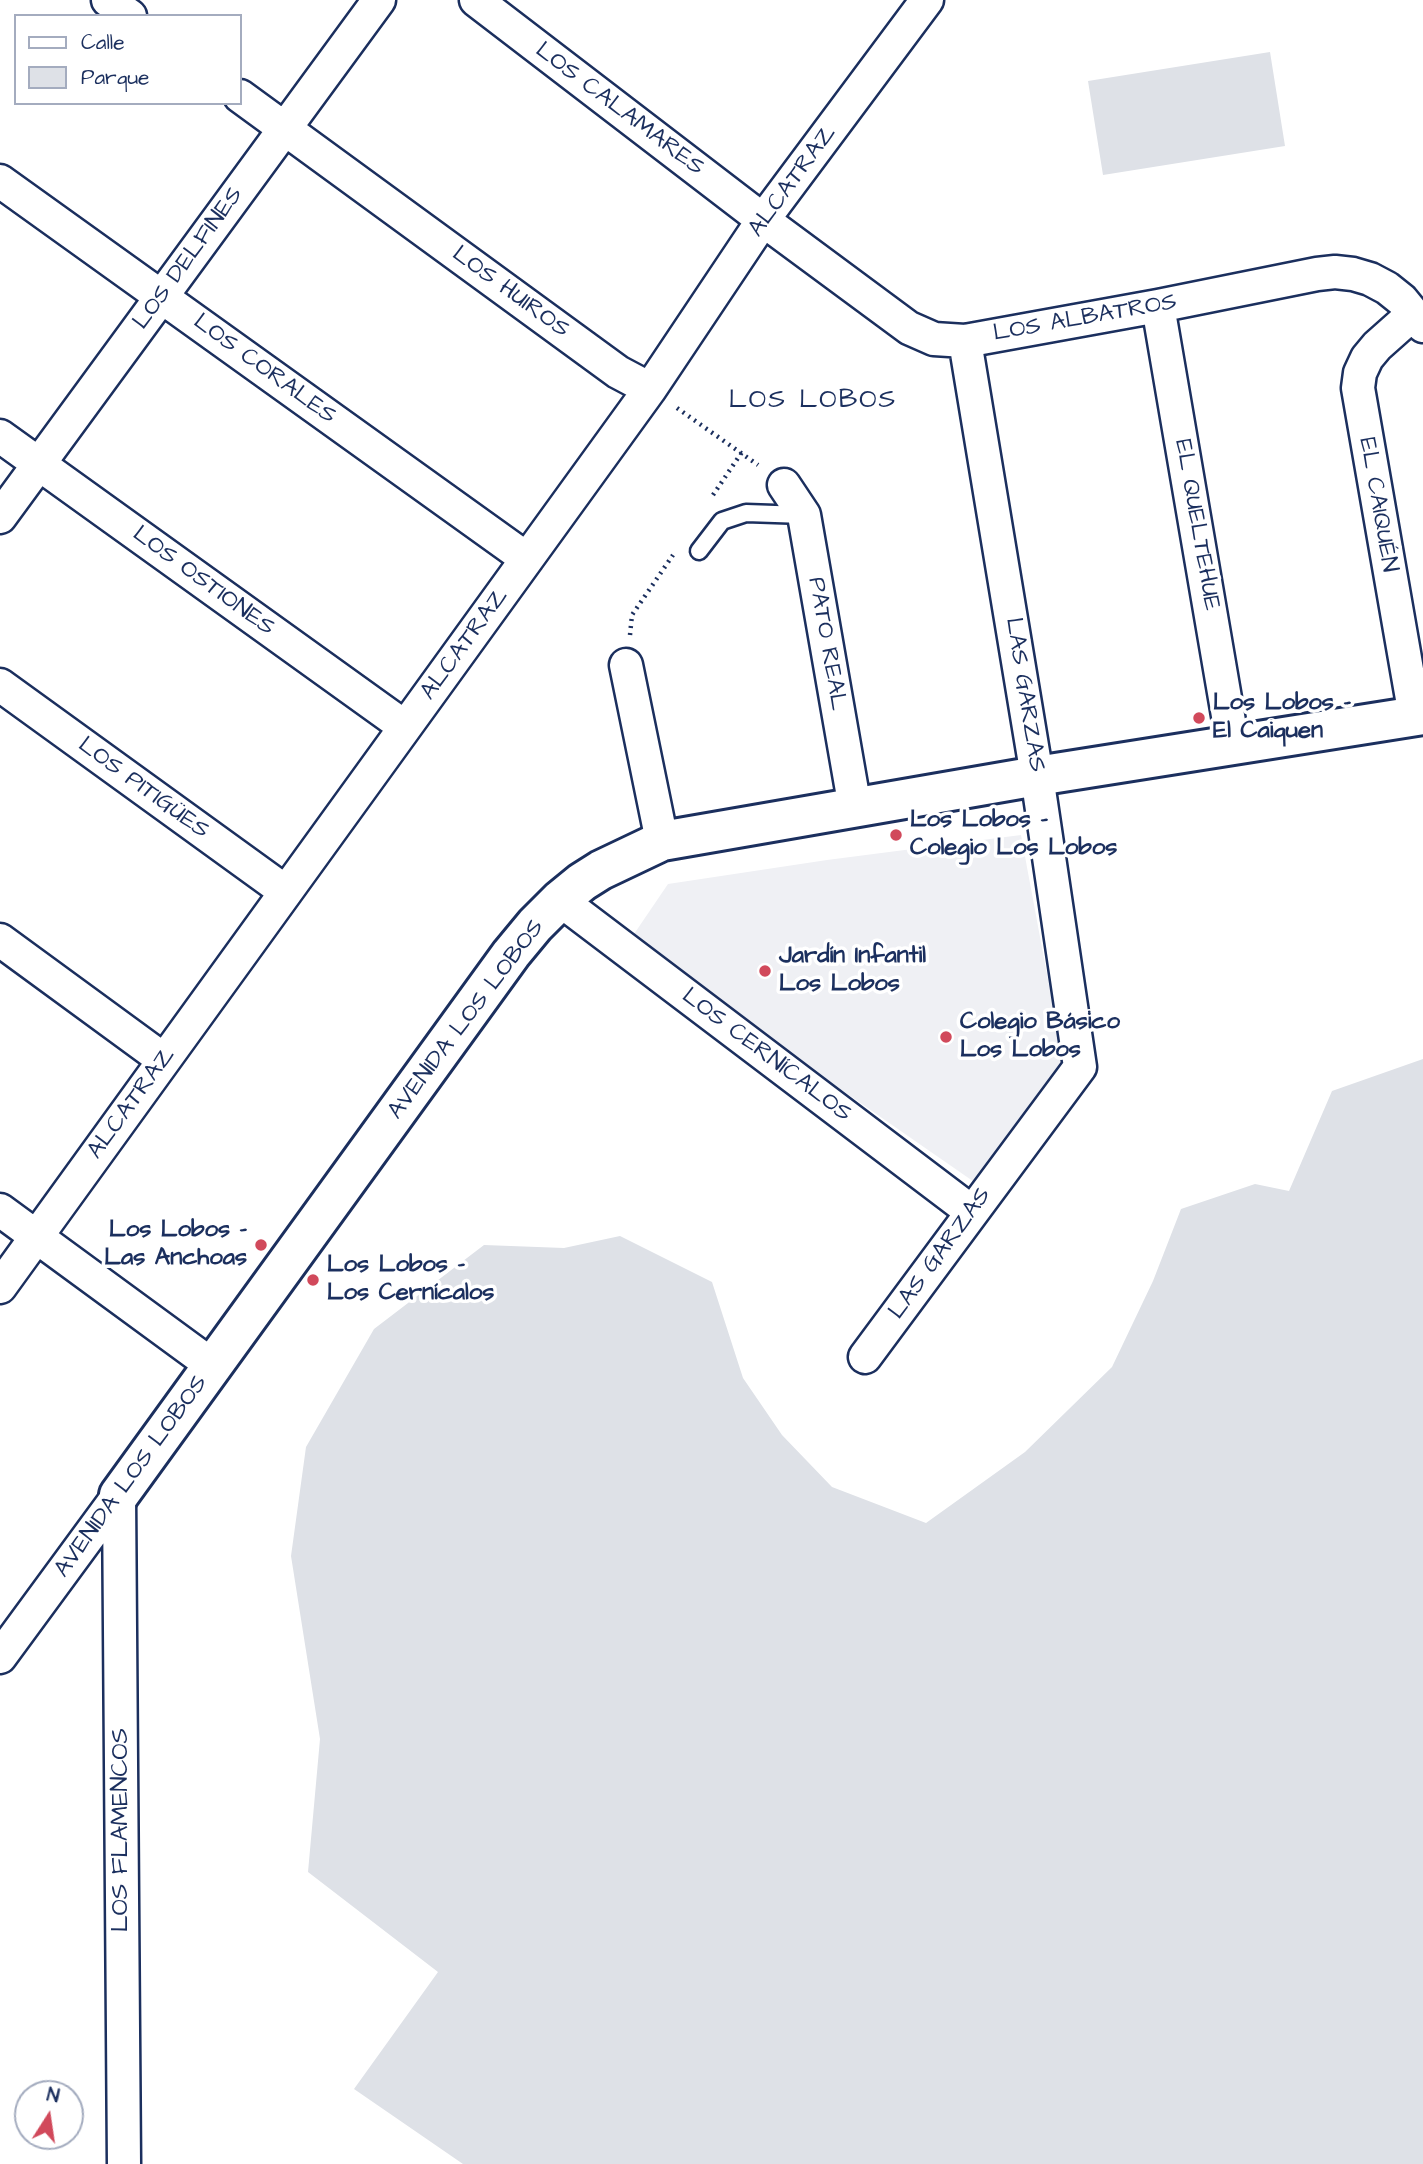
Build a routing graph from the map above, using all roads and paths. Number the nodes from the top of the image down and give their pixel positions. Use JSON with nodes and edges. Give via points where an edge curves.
{"nodes":[{"id":1,"x":379,"y":0,"type":"edge"},
{"id":2,"x":475,"y":0,"type":"edge"},
{"id":3,"x":927,"y":0,"type":"edge"},
{"id":4,"x":242,"y":97,"type":"edge"},
{"id":5,"x":285,"y":128,"type":"junction"},
{"id":6,"x":0,"y":181,"type":"edge"},
{"id":7,"x":763,"y":220,"type":"junction"},
{"id":8,"x":162,"y":296,"type":"junction"},
{"id":9,"x":1158,"y":306,"type":"junction"},
{"id":10,"x":1418,"y":320,"type":"edge"},
{"id":11,"x":965,"y":341,"type":"junction"},
{"id":12,"x":650,"y":389,"type":"junction"},
{"id":13,"x":0,"y":436,"type":"edge"},
{"id":14,"x":39,"y":464,"type":"junction"},
{"id":15,"x":784,"y":485,"type":"joint"},
{"id":16,"x":804,"y":515,"type":"junction"},
{"id":17,"x":0,"y":517,"type":"edge"},
{"id":18,"x":699,"y":551,"type":"dead end"},
{"id":19,"x":527,"y":559,"type":"junction"},
{"id":20,"x":626,"y":665,"type":"dead end"},
{"id":21,"x":0,"y":685,"type":"edge"},
{"id":22,"x":1419,"y":715,"type":"edge"},
{"id":23,"x":405,"y":727,"type":"junction"},
{"id":24,"x":1233,"y":745,"type":"junction"},
{"id":25,"x":1037,"y":776,"type":"junction"},
{"id":26,"x":855,"y":808,"type":"junction"},
{"id":27,"x":662,"y":841,"type":"junction"},
{"id":28,"x":285,"y":892,"type":"junction"},
{"id":29,"x":560,"y":900,"type":"junction"},
{"id":30,"x":0,"y":940,"type":"edge"},
{"id":31,"x":164,"y":1060,"type":"junction"},
{"id":32,"x":0,"y":1210,"type":"edge"},
{"id":33,"x":972,"y":1212,"type":"junction"},
{"id":34,"x":37,"y":1237,"type":"junction"},
{"id":35,"x":0,"y":1287,"type":"edge"},
{"id":36,"x":865,"y":1357,"type":"dead end"},
{"id":37,"x":213,"y":1366,"type":"junction"},
{"id":38,"x":119,"y":1495,"type":"junction"},
{"id":39,"x":0,"y":1657,"type":"edge"},
{"id":40,"x":124,"y":2164,"type":"edge"}],
"edges":[{"from":1,"to":5,"type":"street","name":"LOS DELFINES"},
{"from":2,"to":7,"type":"street","name":"LOS CALAMARES"},
{"from":3,"to":7,"type":"street","name":"ALCATRAZ"},
{"from":4,"to":5,"type":"street","name":"LOS HUIROS"},
{"from":5,"to":8,"type":"street","name":"LOS DELFINES"},
{"from":5,"to":12,"type":"street","name":"LOS HUIROS","via":[[618,372]]},
{"from":6,"to":8,"type":"street","name":"LOS CORALES"},
{"from":7,"to":11,"type":"street","name":"LOS ALBATROS","via":[[909,328],[934,339]]},
{"from":7,"to":12,"type":"street","name":"ALCATRAZ"},
{"from":8,"to":14,"type":"street","name":"LOS DELFINES"},
{"from":8,"to":19,"type":"street","name":"LOS CORALES"},
{"from":9,"to":10,"type":"street","name":"LOS ALBATROS","via":[[1335,272],[1370,279],[1387,288]]},
{"from":9,"to":11,"type":"street","name":"LOS ALBATROS"},
{"from":9,"to":24,"type":"street","name":"EL QUELTEHUE"},
{"from":10,"to":22,"type":"street","name":"EL CAIQUÉN","via":[[1377,346],[1360,373],[1358,388]]},
{"from":11,"to":25,"type":"street","name":"LAS GARZAS"},
{"from":12,"to":15,"type":"path"},
{"from":12,"to":19,"type":"street","name":"ALCATRAZ"},
{"from":13,"to":14,"type":"street","name":"LOS OSTIONES"},
{"from":14,"to":17,"type":"street","name":"LOS DELFINES"},
{"from":14,"to":23,"type":"street","name":"LOS OSTIONES"},
{"from":15,"to":16,"type":"street","name":"PATO REAL"},
{"from":16,"to":18,"type":"lane","via":[[746,513],[722,521]]},
{"from":16,"to":26,"type":"street","name":"PATO REAL"},
{"from":19,"to":23,"type":"street","name":"ALCATRAZ"},
{"from":20,"to":27,"type":"street"},
{"from":21,"to":28,"type":"street","name":"LOS PITIGÜES"},
{"from":22,"to":24,"type":"street","name":"AVENIDA LOS LOBOS"},
{"from":23,"to":28,"type":"street","name":"ALCATRAZ"},
{"from":24,"to":25,"type":"street","name":"AVENIDA LOS LOBOS"},
{"from":25,"to":26,"type":"street","name":"AVENIDA LOS LOBOS"},
{"from":25,"to":33,"type":"street","name":"LAS GARZAS","via":[[1080,1067]]},
{"from":26,"to":27,"type":"street","name":"AVENIDA LOS LOBOS"},
{"from":27,"to":29,"type":"street","name":"AVENIDA LOS LOBOS","via":[[601,870]]},
{"from":28,"to":31,"type":"street","name":"ALCATRAZ"},
{"from":29,"to":33,"type":"street","name":"LOS CERNÍCALOS"},
{"from":29,"to":37,"type":"street","name":"AVENIDA LOS LOBOS","via":[[511,954]]},
{"from":30,"to":31,"type":"street"},
{"from":31,"to":34,"type":"street","name":"ALCATRAZ"},
{"from":32,"to":34,"type":"street"},
{"from":33,"to":36,"type":"street","name":"LAS GARZAS"},
{"from":34,"to":35,"type":"street","name":"ALCATRAZ"},
{"from":34,"to":37,"type":"street"},
{"from":37,"to":38,"type":"street","name":"AVENIDA LOS LOBOS"},
{"from":38,"to":39,"type":"street","name":"AVENIDA LOS LOBOS"},
{"from":38,"to":40,"type":"street","name":"LOS FLAMENCOS"}]}
